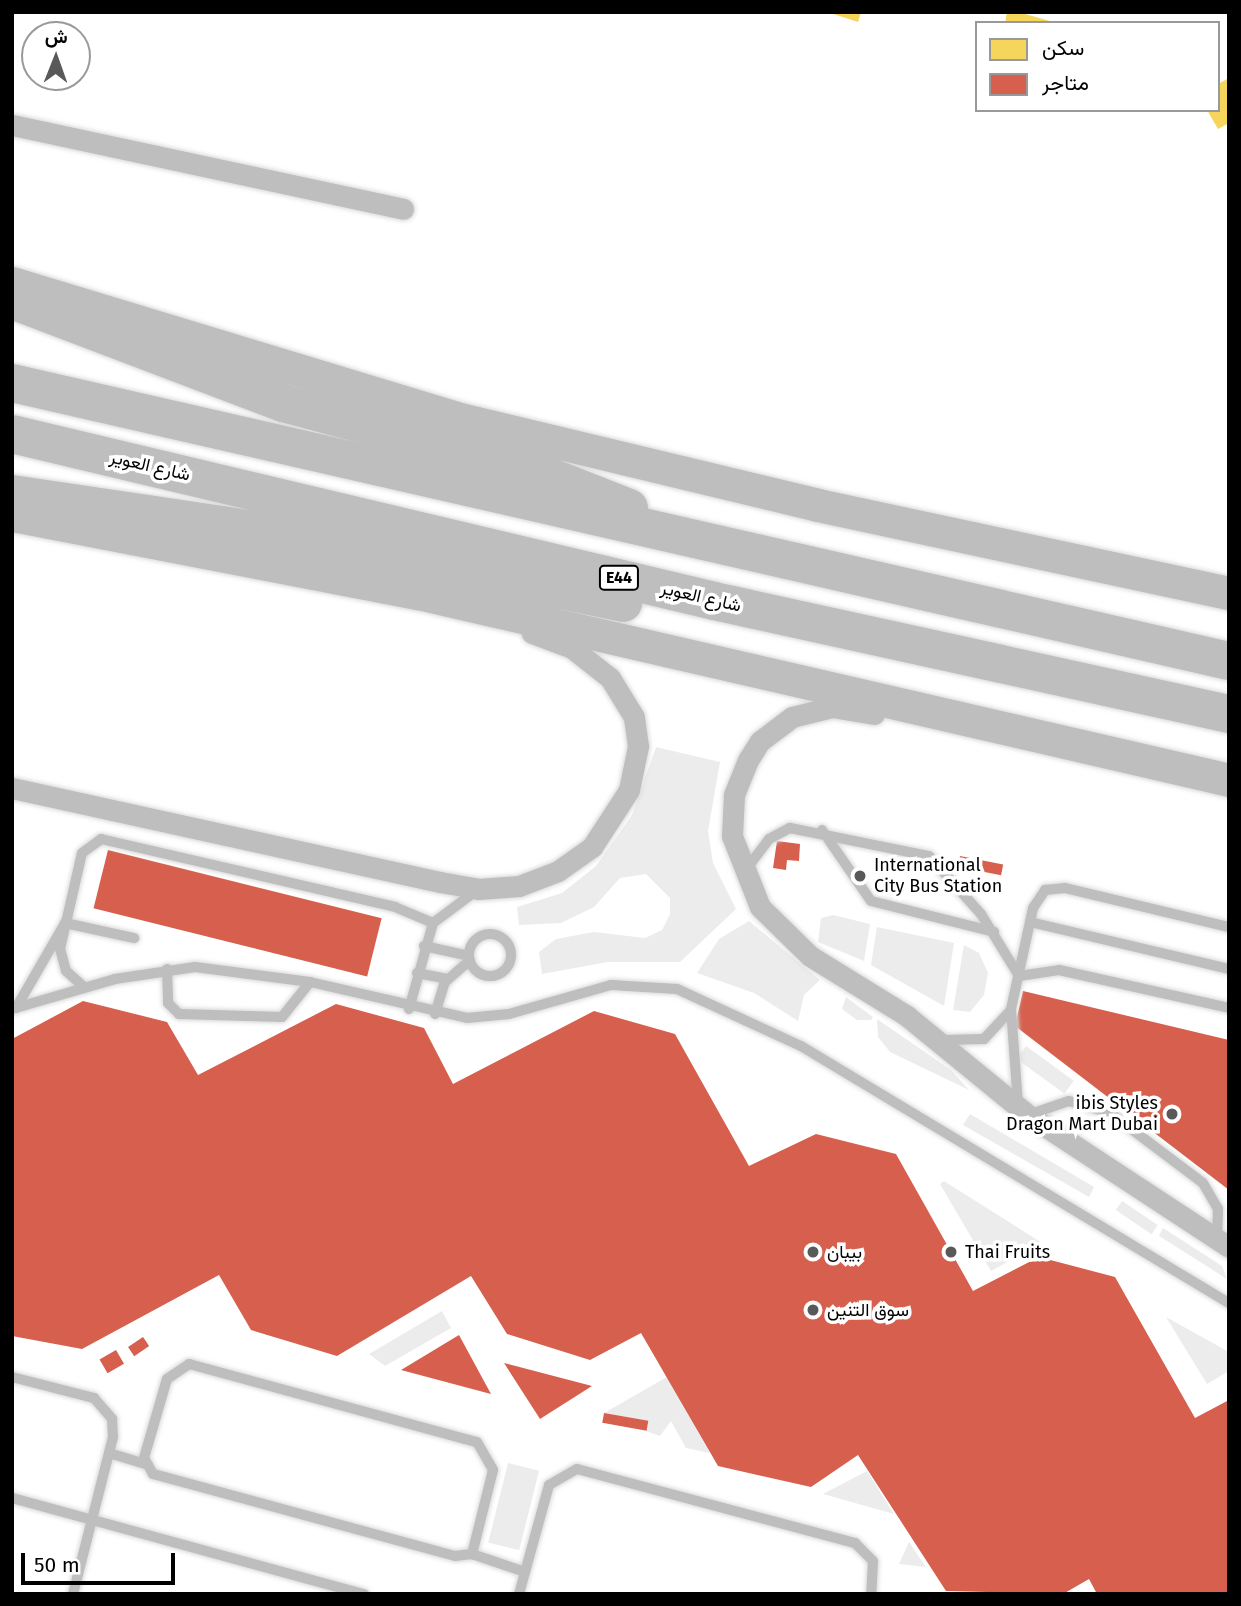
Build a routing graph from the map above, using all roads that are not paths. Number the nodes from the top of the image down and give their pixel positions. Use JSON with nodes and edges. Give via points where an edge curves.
{"nodes":[{"id":1,"x":12,"y":125,"type":"edge"},
{"id":2,"x":403,"y":209,"type":"dead end"},
{"id":3,"x":12,"y":283,"type":"edge"},
{"id":4,"x":12,"y":300,"type":"edge"},
{"id":5,"x":12,"y":383,"type":"edge"},
{"id":6,"x":12,"y":434,"type":"edge"},
{"id":7,"x":12,"y":494,"type":"edge"},
{"id":8,"x":12,"y":514,"type":"edge"},
{"id":9,"x":686,"y":539,"type":"junction"},
{"id":10,"x":418,"y":593,"type":"junction"},
{"id":11,"x":1229,"y":593,"type":"edge"},
{"id":12,"x":714,"y":601,"type":"junction"},
{"id":13,"x":1229,"y":661,"type":"edge"},
{"id":14,"x":1229,"y":714,"type":"edge"},
{"id":15,"x":1060,"y":739,"type":"junction"},
{"id":16,"x":1229,"y":780,"type":"edge"},
{"id":17,"x":12,"y":788,"type":"edge"},
{"id":18,"x":822,"y":830,"type":"junction"},
{"id":19,"x":743,"y":875,"type":"junction"},
{"id":20,"x":478,"y":889,"type":"junction"},
{"id":21,"x":1030,"y":922,"type":"junction"},
{"id":22,"x":65,"y":923,"type":"junction"},
{"id":23,"x":433,"y":923,"type":"junction"},
{"id":24,"x":1229,"y":928,"type":"edge"},
{"id":25,"x":994,"y":932,"type":"junction"},
{"id":26,"x":134,"y":938,"type":"dead end"},
{"id":27,"x":424,"y":946,"type":"junction"},
{"id":28,"x":167,"y":969,"type":"junction"},
{"id":29,"x":1229,"y":969,"type":"edge"},
{"id":30,"x":417,"y":973,"type":"junction"},
{"id":31,"x":1018,"y":976,"type":"junction"},
{"id":32,"x":447,"y":979,"type":"junction"},
{"id":33,"x":310,"y":982,"type":"junction"},
{"id":34,"x":84,"y":987,"type":"junction"},
{"id":35,"x":14,"y":1008,"type":"edge"},
{"id":36,"x":1229,"y":1008,"type":"edge"},
{"id":37,"x":409,"y":1009,"type":"junction"},
{"id":38,"x":1010,"y":1009,"type":"junction"},
{"id":39,"x":435,"y":1014,"type":"junction"},
{"id":40,"x":932,"y":1035,"type":"junction"},
{"id":41,"x":1023,"y":1111,"type":"junction"},
{"id":42,"x":1223,"y":1243,"type":"edge"},
{"id":43,"x":1229,"y":1303,"type":"edge"},
{"id":44,"x":12,"y":1377,"type":"edge"},
{"id":45,"x":109,"y":1453,"type":"junction"},
{"id":46,"x":144,"y":1464,"type":"junction"},
{"id":47,"x":12,"y":1499,"type":"edge"},
{"id":48,"x":93,"y":1520,"type":"junction"},
{"id":49,"x":472,"y":1554,"type":"junction"},
{"id":50,"x":525,"y":1572,"type":"junction"},
{"id":51,"x":73,"y":1594,"type":"edge"},
{"id":52,"x":364,"y":1594,"type":"edge"},
{"id":53,"x":519,"y":1594,"type":"edge"},
{"id":54,"x":871,"y":1594,"type":"edge"}],
"edges":[{"from":1,"to":2,"type":"street"},
{"from":3,"to":11,"type":"main road","via":[[456,418],[818,505]]},
{"from":4,"to":9,"type":"highway","via":[[283,403],[574,484]]},
{"from":5,"to":9,"type":"highway"},
{"from":6,"to":12,"type":"highway","name":"شارع العوير","number":"E44"},
{"from":7,"to":12,"type":"highway","via":[[290,535],[611,601]]},
{"from":8,"to":10,"type":"main road"},
{"from":9,"to":13,"type":"highway"},
{"from":10,"to":15,"type":"main road"},
{"from":10,"to":20,"type":"street","via":[[586,657],[620,691],[637,732],[629,790],[592,847],[539,880]]},
{"from":12,"to":14,"type":"highway","name":"شارع العوير","number":"E44"},
{"from":15,"to":16,"type":"main road"},
{"from":15,"to":19,"type":"street","via":[[994,737],[832,707],[792,717],[760,741],[736,783],[732,836]]},
{"from":17,"to":20,"type":"street"},
{"from":18,"to":19,"type":"lane","via":[[780,831]]},
{"from":18,"to":25,"type":"lane","via":[[935,859]]},
{"from":18,"to":25,"type":"lane","via":[[871,901]]},
{"from":19,"to":40,"type":"street","via":[[760,907],[793,942]]},
{"from":20,"to":23,"type":"lane"},
{"from":21,"to":24,"type":"lane","via":[[1040,895],[1058,886]]},
{"from":21,"to":29,"type":"lane"},
{"from":21,"to":31,"type":"lane"},
{"from":22,"to":23,"type":"lane","via":[[82,853],[93,841],[109,839],[403,909]]},
{"from":22,"to":26,"type":"lane"},
{"from":22,"to":34,"type":"lane","via":[[62,963]]},
{"from":22,"to":35,"type":"lane"},
{"from":23,"to":27,"type":"lane"},
{"from":25,"to":31,"type":"lane"},
{"from":27,"to":30,"type":"lane"},
{"from":27,"to":32,"type":"lane","via":[[469,958]]},
{"from":28,"to":33,"type":"lane","via":[[239,970]]},
{"from":28,"to":33,"type":"lane","via":[[168,1003],[179,1014],[282,1017]]},
{"from":28,"to":34,"type":"lane"},
{"from":30,"to":32,"type":"lane"},
{"from":30,"to":37,"type":"lane"},
{"from":31,"to":36,"type":"lane","via":[[1059,970]]},
{"from":31,"to":38,"type":"lane"},
{"from":32,"to":39,"type":"lane"},
{"from":33,"to":37,"type":"lane"},
{"from":34,"to":35,"type":"lane"},
{"from":37,"to":39,"type":"lane"},
{"from":38,"to":40,"type":"lane","via":[[984,1039],[957,1042]]},
{"from":38,"to":41,"type":"lane"},
{"from":39,"to":43,"type":"lane","via":[[509,1014],[611,985],[663,986],[699,995],[801,1046]]},
{"from":40,"to":41,"type":"street"},
{"from":41,"to":42,"type":"street"},
{"from":41,"to":42,"type":"lane","via":[[1069,1101],[1110,1113],[1203,1183],[1218,1209]]},
{"from":44,"to":45,"type":"lane","via":[[103,1404],[114,1428]]},
{"from":45,"to":46,"type":"lane"},
{"from":45,"to":48,"type":"lane"},
{"from":46,"to":49,"type":"lane","via":[[159,1477],[308,1518],[455,1556]]},
{"from":46,"to":49,"type":"lane","via":[[167,1379],[189,1364],[462,1435],[483,1447],[492,1460]]},
{"from":47,"to":48,"type":"lane"},
{"from":48,"to":51,"type":"lane"},
{"from":48,"to":52,"type":"lane"},
{"from":49,"to":50,"type":"lane"},
{"from":50,"to":53,"type":"lane"},
{"from":50,"to":54,"type":"lane","via":[[549,1485],[577,1469],[855,1543],[873,1561]]}]}
